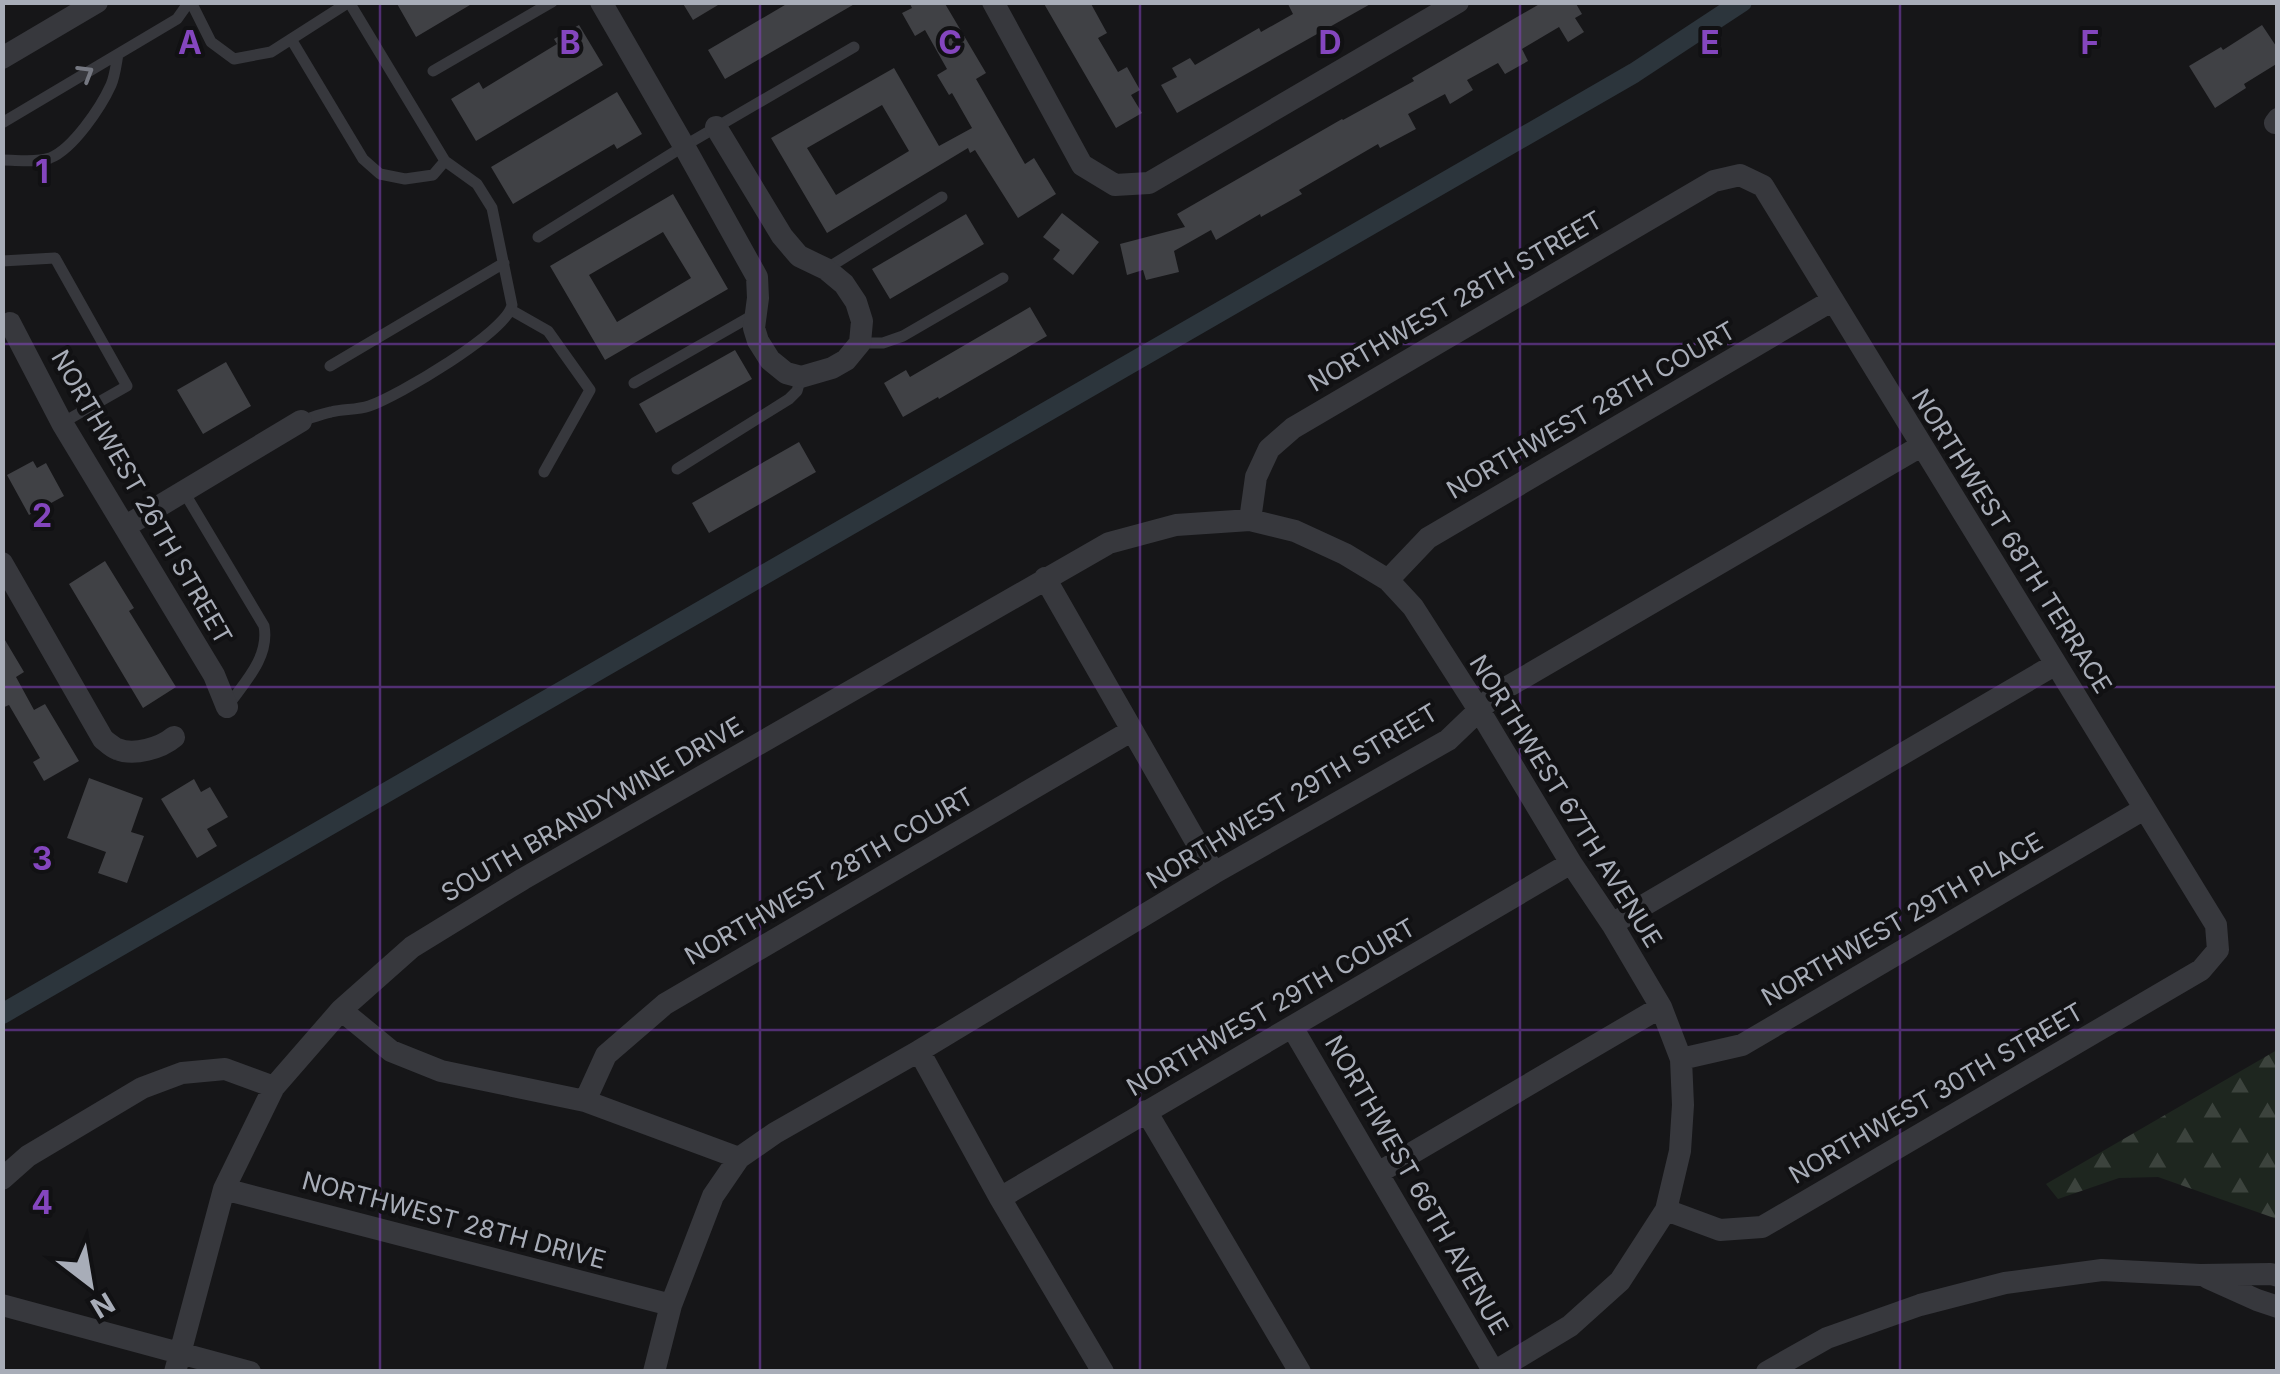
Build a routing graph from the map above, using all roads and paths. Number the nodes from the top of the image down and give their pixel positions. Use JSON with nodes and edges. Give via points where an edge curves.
{"nodes":[{"id":1,"x":97,"y":2,"type":"edge"},
{"id":2,"x":190,"y":2,"type":"edge"},
{"id":3,"x":349,"y":2,"type":"edge"},
{"id":4,"x":552,"y":2,"type":"edge"},
{"id":5,"x":601,"y":2,"type":"edge"},
{"id":6,"x":993,"y":2,"type":"edge"},
{"id":7,"x":1458,"y":2,"type":"edge"},
{"id":8,"x":291,"y":39,"type":"junction"},
{"id":9,"x":854,"y":47,"type":"dead end"},
{"id":10,"x":118,"y":54,"type":"junction"},
{"id":11,"x":2,"y":58,"type":"edge"},
{"id":12,"x":433,"y":71,"type":"dead end"},
{"id":13,"x":2,"y":122,"type":"edge"},
{"id":14,"x":716,"y":127,"type":"junction"},
{"id":15,"x":684,"y":146,"type":"junction"},
{"id":16,"x":2,"y":160,"type":"edge"},
{"id":17,"x":445,"y":160,"type":"junction"},
{"id":18,"x":1740,"y":175,"type":"joint"},
{"id":19,"x":942,"y":197,"type":"dead end"},
{"id":20,"x":538,"y":236,"type":"dead end"},
{"id":21,"x":2,"y":261,"type":"edge"},
{"id":22,"x":504,"y":263,"type":"junction"},
{"id":23,"x":826,"y":269,"type":"junction"},
{"id":24,"x":1003,"y":278,"type":"dead end"},
{"id":25,"x":1833,"y":300,"type":"junction"},
{"id":26,"x":512,"y":310,"type":"junction"},
{"id":27,"x":755,"y":314,"type":"junction"},
{"id":28,"x":5,"y":320,"type":"edge"},
{"id":29,"x":860,"y":343,"type":"junction"},
{"id":30,"x":330,"y":366,"type":"dead end"},
{"id":31,"x":801,"y":377,"type":"junction"},
{"id":32,"x":634,"y":383,"type":"dead end"},
{"id":33,"x":301,"y":421,"type":"joint"},
{"id":34,"x":62,"y":423,"type":"junction"},
{"id":35,"x":1921,"y":446,"type":"junction"},
{"id":36,"x":677,"y":469,"type":"dead end"},
{"id":37,"x":544,"y":472,"type":"dead end"},
{"id":38,"x":184,"y":492,"type":"junction"},
{"id":39,"x":1250,"y":520,"type":"junction"},
{"id":40,"x":126,"y":526,"type":"junction"},
{"id":41,"x":2,"y":563,"type":"edge"},
{"id":42,"x":1044,"y":578,"type":"junction"},
{"id":43,"x":1388,"y":580,"type":"junction"},
{"id":44,"x":2056,"y":664,"type":"junction"},
{"id":45,"x":228,"y":708,"type":"joint"},
{"id":46,"x":1479,"y":710,"type":"junction"},
{"id":47,"x":1131,"y":731,"type":"junction"},
{"id":48,"x":174,"y":737,"type":"dead end"},
{"id":49,"x":2144,"y":809,"type":"junction"},
{"id":50,"x":1571,"y":864,"type":"junction"},
{"id":51,"x":1214,"y":873,"type":"junction"},
{"id":52,"x":1612,"y":924,"type":"junction"},
{"id":53,"x":2218,"y":950,"type":"joint"},
{"id":54,"x":1660,"y":1007,"type":"junction"},
{"id":55,"x":341,"y":1010,"type":"junction"},
{"id":56,"x":1292,"y":1027,"type":"junction"},
{"id":57,"x":918,"y":1050,"type":"junction"},
{"id":58,"x":1681,"y":1060,"type":"junction"},
{"id":59,"x":274,"y":1087,"type":"junction"},
{"id":60,"x":585,"y":1101,"type":"junction"},
{"id":61,"x":1146,"y":1112,"type":"junction"},
{"id":62,"x":739,"y":1158,"type":"junction"},
{"id":63,"x":1378,"y":1173,"type":"junction"},
{"id":64,"x":2,"y":1179,"type":"edge"},
{"id":65,"x":224,"y":1189,"type":"junction"},
{"id":66,"x":1000,"y":1198,"type":"junction"},
{"id":67,"x":1666,"y":1210,"type":"junction"},
{"id":68,"x":2200,"y":1275,"type":"junction"},
{"id":69,"x":2278,"y":1276,"type":"edge"},
{"id":70,"x":671,"y":1304,"type":"junction"},
{"id":71,"x":2,"y":1305,"type":"edge"},
{"id":72,"x":2278,"y":1306,"type":"edge"},
{"id":73,"x":177,"y":1363,"type":"edge"},
{"id":74,"x":250,"y":1372,"type":"edge"},
{"id":75,"x":654,"y":1372,"type":"edge"},
{"id":76,"x":1103,"y":1372,"type":"edge"},
{"id":77,"x":1300,"y":1372,"type":"edge"},
{"id":78,"x":1494,"y":1372,"type":"edge"},
{"id":79,"x":1767,"y":1372,"type":"edge"}],
"edges":[{"from":1,"to":11,"type":"street"},
{"from":2,"to":8,"type":"lane","via":[[211,42],[234,59],[271,52]]},
{"from":2,"to":10,"type":"lane","via":[[177,19]]},
{"from":3,"to":8,"type":"lane"},
{"from":3,"to":17,"type":"lane"},
{"from":4,"to":12,"type":"lane"},
{"from":5,"to":15,"type":"street"},
{"from":6,"to":7,"type":"street","via":[[1082,166],[1116,185],[1149,183]]},
{"from":8,"to":17,"type":"lane","via":[[363,159],[380,174],[405,180],[433,175]]},
{"from":9,"to":14,"type":"lane"},
{"from":13,"to":10,"type":"lane","one_way":true},
{"from":10,"to":16,"type":"lane","via":[[104,99],[72,143],[50,158]]},
{"from":14,"to":15,"type":"lane"},
{"from":14,"to":23,"type":"street","via":[[782,236],[799,256]]},
{"from":15,"to":20,"type":"lane"},
{"from":15,"to":27,"type":"street","via":[[757,278]]},
{"from":17,"to":22,"type":"lane","via":[[486,195]]},
{"from":18,"to":25,"type":"street","name":"NORTHWEST 68TH TERRACE","via":[[1763,186]]},
{"from":18,"to":39,"type":"street","name":"NORTHWEST 28TH STREET","via":[[1714,181],[1292,428],[1269,449],[1256,476]]},
{"from":19,"to":23,"type":"lane"},
{"from":21,"to":34,"type":"lane","via":[[55,258],[128,386]]},
{"from":22,"to":26,"type":"lane"},
{"from":22,"to":30,"type":"lane"},
{"from":23,"to":29,"type":"street","via":[[856,302]]},
{"from":24,"to":29,"type":"lane","via":[[903,336]]},
{"from":25,"to":35,"type":"street","name":"NORTHWEST 68TH TERRACE"},
{"from":25,"to":43,"type":"street","name":"NORTHWEST 28TH COURT","via":[[1428,538]]},
{"from":26,"to":33,"type":"lane","via":[[482,340],[396,395]]},
{"from":26,"to":37,"type":"lane","via":[[548,331],[590,390]]},
{"from":27,"to":31,"type":"street","via":[[754,328],[770,360]]},
{"from":27,"to":32,"type":"lane"},
{"from":28,"to":34,"type":"street","name":"NORTHWEST 26TH STREET"},
{"from":29,"to":31,"type":"street","via":[[846,360]]},
{"from":31,"to":36,"type":"lane","via":[[789,399]]},
{"from":33,"to":38,"type":"street"},
{"from":34,"to":40,"type":"street","name":"NORTHWEST 26TH STREET"},
{"from":35,"to":44,"type":"street","name":"NORTHWEST 68TH TERRACE"},
{"from":35,"to":46,"type":"street","name":"NORTHWEST 29TH STREET","via":[[1497,693]]},
{"from":38,"to":40,"type":"street"},
{"from":38,"to":45,"type":"lane","via":[[264,626],[264,652]]},
{"from":39,"to":42,"type":"street","name":"SOUTH BRANDYWINE DRIVE","via":[[1176,525],[1126,538]]},
{"from":39,"to":43,"type":"street","name":"NORTHWEST 67TH AVENUE","via":[[1295,531]]},
{"from":40,"to":45,"type":"street","name":"NORTHWEST 26TH STREET"},
{"from":41,"to":48,"type":"street","via":[[103,739],[136,752]]},
{"from":42,"to":47,"type":"street"},
{"from":42,"to":55,"type":"street","name":"SOUTH BRANDYWINE DRIVE","via":[[507,889],[412,948]]},
{"from":43,"to":46,"type":"street","name":"NORTHWEST 67TH AVENUE"},
{"from":44,"to":49,"type":"street","name":"NORTHWEST 68TH TERRACE"},
{"from":44,"to":52,"type":"street"},
{"from":46,"to":50,"type":"street","name":"NORTHWEST 67TH AVENUE"},
{"from":46,"to":51,"type":"street","name":"NORTHWEST 29TH STREET","via":[[1448,740]]},
{"from":47,"to":51,"type":"street"},
{"from":47,"to":60,"type":"street","name":"NORTHWEST 28TH COURT","via":[[665,1004],[606,1055]]},
{"from":49,"to":53,"type":"street","name":"NORTHWEST 68TH TERRACE","via":[[2216,925]]},
{"from":49,"to":58,"type":"street","name":"NORTHWEST 29TH PLACE","via":[[1742,1045]]},
{"from":50,"to":52,"type":"street","name":"NORTHWEST 67TH AVENUE"},
{"from":50,"to":56,"type":"street","name":"NORTHWEST 29TH COURT"},
{"from":51,"to":57,"type":"street","name":"NORTHWEST 29TH STREET"},
{"from":52,"to":54,"type":"street","name":"NORTHWEST 67TH AVENUE"},
{"from":53,"to":67,"type":"street","name":"NORTHWEST 30TH STREET","via":[[2201,970],[1762,1227],[1720,1230]]},
{"from":54,"to":58,"type":"street","name":"NORTHWEST 67TH AVENUE"},
{"from":54,"to":63,"type":"street"},
{"from":55,"to":59,"type":"street","name":"SOUTH BRANDYWINE DRIVE"},
{"from":55,"to":60,"type":"street","via":[[391,1051],[441,1071]]},
{"from":56,"to":61,"type":"street","name":"NORTHWEST 29TH COURT"},
{"from":56,"to":63,"type":"street","name":"NORTHWEST 66TH AVENUE"},
{"from":57,"to":62,"type":"street","name":"NORTHWEST 29TH STREET"},
{"from":57,"to":66,"type":"street"},
{"from":58,"to":67,"type":"street","name":"NORTHWEST 67TH AVENUE","via":[[1680,1151]]},
{"from":59,"to":64,"type":"street","via":[[225,1069],[182,1073],[142,1088],[28,1156]]},
{"from":59,"to":65,"type":"street","name":"SOUTH BRANDYWINE DRIVE"},
{"from":60,"to":62,"type":"street"},
{"from":61,"to":66,"type":"street","name":"NORTHWEST 29TH COURT"},
{"from":61,"to":77,"type":"street"},
{"from":62,"to":70,"type":"street","via":[[713,1196]]},
{"from":63,"to":78,"type":"street","name":"NORTHWEST 66TH AVENUE"},
{"from":65,"to":70,"type":"street","name":"NORTHWEST 28TH DRIVE"},
{"from":65,"to":73,"type":"street","name":"SOUTH BRANDYWINE DRIVE"},
{"from":66,"to":76,"type":"street"},
{"from":67,"to":78,"type":"street","name":"NORTHWEST 67TH AVENUE","via":[[1620,1281],[1570,1326]]},
{"from":68,"to":69,"type":"street"},
{"from":68,"to":72,"type":"street"},
{"from":68,"to":79,"type":"street","via":[[2102,1270],[2005,1284],[1827,1338]]},
{"from":70,"to":75,"type":"street"},
{"from":71,"to":73,"type":"street"},
{"from":73,"to":74,"type":"street"}]}
